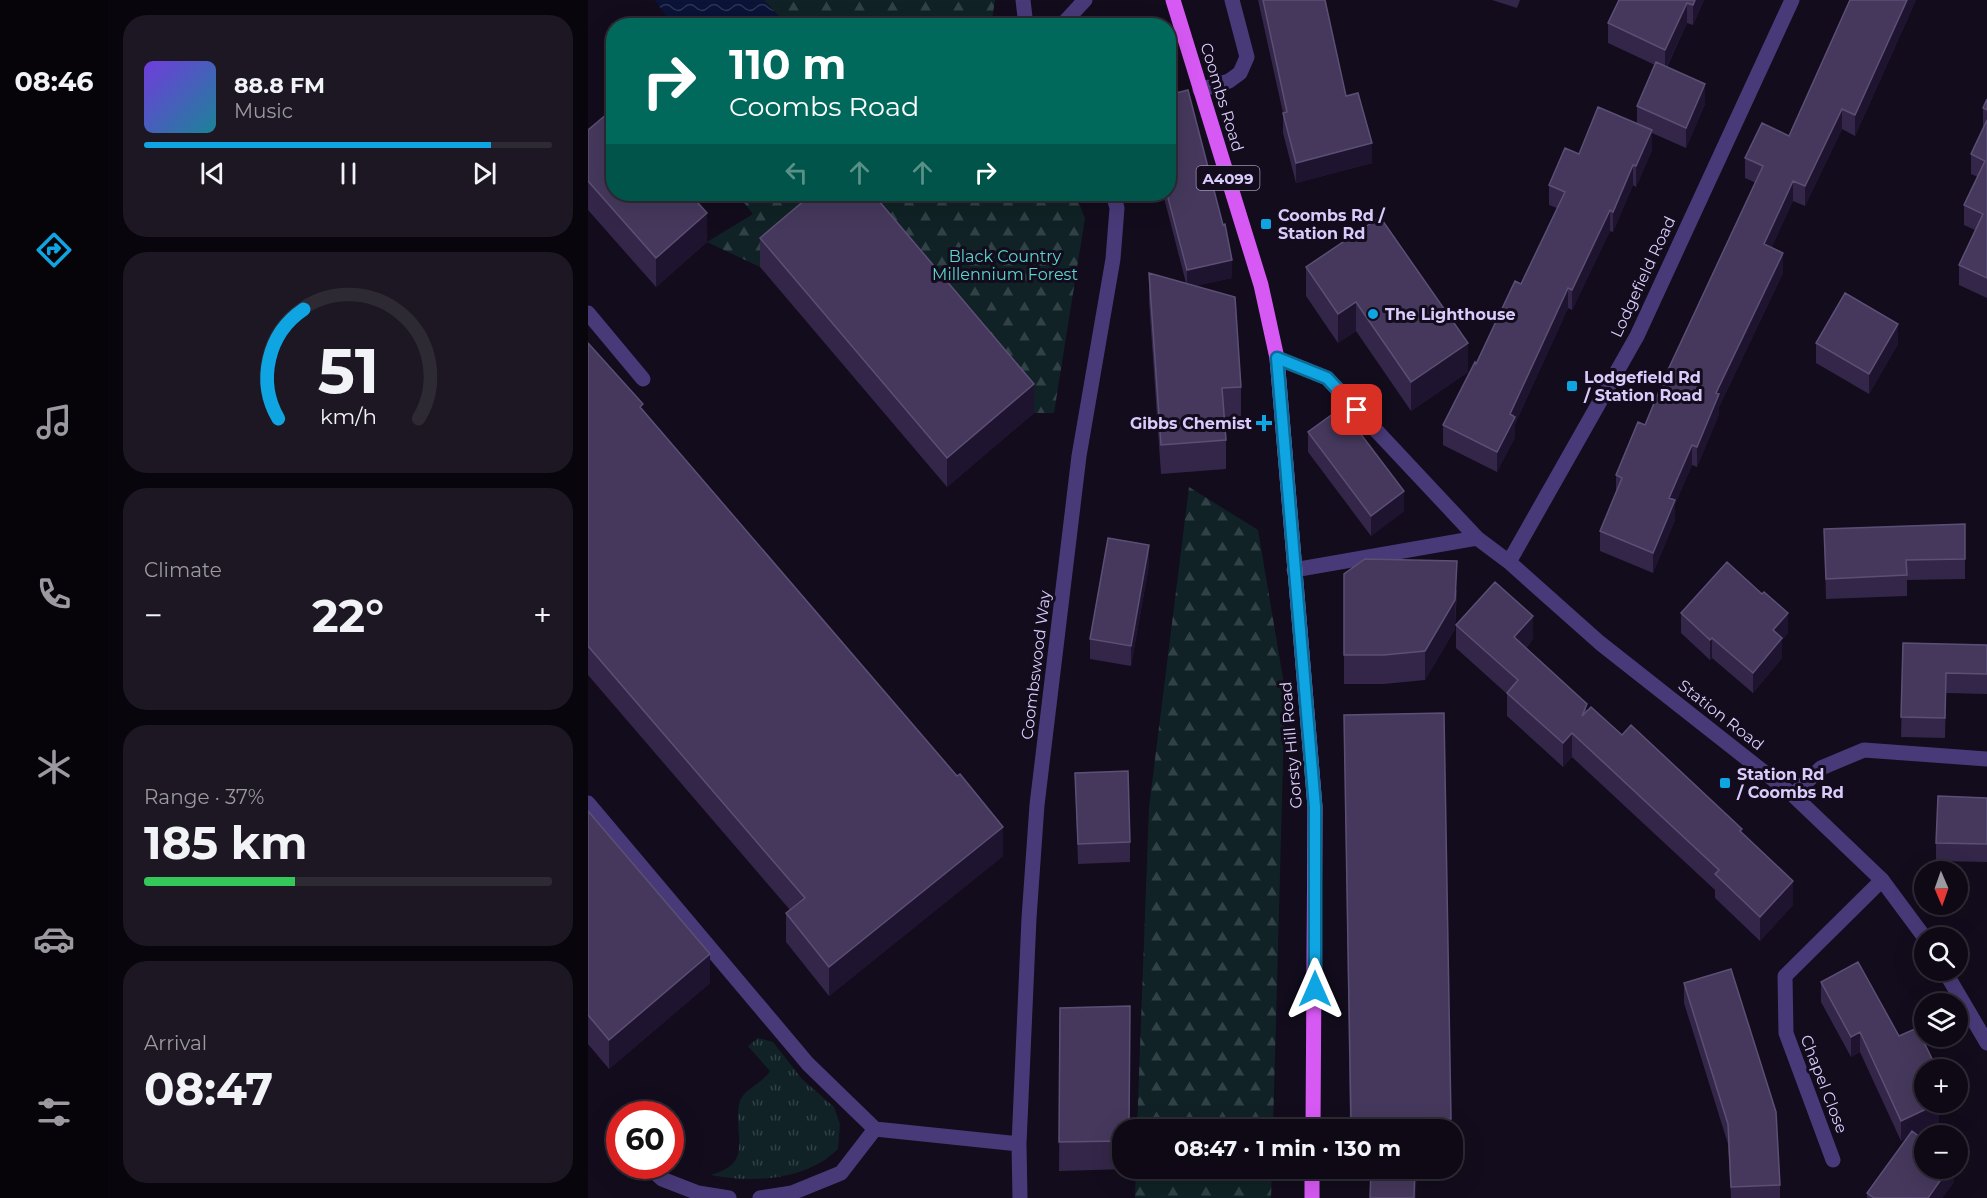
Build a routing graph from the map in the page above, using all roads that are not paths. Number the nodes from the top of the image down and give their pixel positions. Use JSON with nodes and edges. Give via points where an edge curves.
{"nodes":[{"id":1,"x":1023,"y":0,"type":"edge"},
{"id":2,"x":1085,"y":0,"type":"edge"},
{"id":3,"x":1173,"y":0,"type":"edge"},
{"id":4,"x":1232,"y":0,"type":"edge"},
{"id":5,"x":1792,"y":0,"type":"edge"},
{"id":6,"x":1025,"y":18,"type":"edge"},
{"id":7,"x":1068,"y":18,"type":"edge"},
{"id":8,"x":1200,"y":90,"type":"junction"},
{"id":9,"x":1115,"y":201,"type":"edge"},
{"id":10,"x":588,"y":314,"type":"edge"},
{"id":11,"x":1277,"y":358,"type":"junction"},
{"id":12,"x":643,"y":379,"type":"dead end"},
{"id":13,"x":1477,"y":538,"type":"junction"},
{"id":14,"x":1509,"y":562,"type":"junction"},
{"id":15,"x":1294,"y":570,"type":"junction"},
{"id":16,"x":1987,"y":759,"type":"edge"},
{"id":17,"x":1793,"y":795,"type":"junction"},
{"id":18,"x":588,"y":803,"type":"edge"},
{"id":19,"x":1882,"y":880,"type":"junction"},
{"id":20,"x":1917,"y":927,"type":"edge"},
{"id":21,"x":1950,"y":981,"type":"edge"},
{"id":22,"x":1987,"y":1043,"type":"edge"},
{"id":23,"x":1313,"y":1119,"type":"edge"},
{"id":24,"x":875,"y":1129,"type":"junction"},
{"id":25,"x":1019,"y":1144,"type":"junction"},
{"id":26,"x":1833,"y":1160,"type":"dead end"},
{"id":27,"x":662,"y":1179,"type":"edge"},
{"id":28,"x":1312,"y":1179,"type":"edge"},
{"id":29,"x":729,"y":1198,"type":"edge"},
{"id":30,"x":760,"y":1198,"type":"edge"},
{"id":31,"x":1020,"y":1198,"type":"edge"},
{"id":32,"x":1312,"y":1198,"type":"edge"}],
"edges":[{"from":1,"to":6,"type":"street"},
{"from":2,"to":7,"type":"street"},
{"from":3,"to":8,"type":"main road","name":"Coombs Road","number":"A4099"},
{"from":4,"to":8,"type":"street","via":[[1246,57],[1240,73],[1229,81]]},
{"from":5,"to":14,"type":"street","name":"Lodgefield Road","via":[[1637,336]]},
{"from":8,"to":11,"type":"main road","name":"Coombs Road","number":"A4099","via":[[1261,285]]},
{"from":9,"to":25,"type":"street","name":"Coombswood Way","via":[[1113,259],[1079,456],[1037,805]]},
{"from":10,"to":12,"type":"street"},
{"from":11,"to":13,"type":"street","via":[[1327,378]]},
{"from":11,"to":15,"type":"main road","name":"Gorsty Hill Road","number":"A4099"},
{"from":13,"to":14,"type":"street","name":"Station Road"},
{"from":13,"to":15,"type":"street"},
{"from":14,"to":17,"type":"street","name":"Station Road","via":[[1600,643]]},
{"from":15,"to":23,"type":"main road","name":"Gorsty Hill Road","number":"A4099","via":[[1315,811]]},
{"from":16,"to":17,"type":"street","via":[[1864,750],[1821,768]]},
{"from":17,"to":19,"type":"street","name":"Station Road"},
{"from":18,"to":24,"type":"street","via":[[808,1064]]},
{"from":19,"to":20,"type":"street","name":"Station Road"},
{"from":19,"to":26,"type":"street","name":"Chapel Close","via":[[1785,976],[1786,1033]]},
{"from":21,"to":22,"type":"street"},
{"from":24,"to":25,"type":"street"},
{"from":24,"to":30,"type":"street","via":[[841,1173],[792,1193]]},
{"from":25,"to":31,"type":"street","name":"Coombswood Way"},
{"from":27,"to":29,"type":"street","via":[[698,1193]]},
{"from":28,"to":32,"type":"main road"}]}
